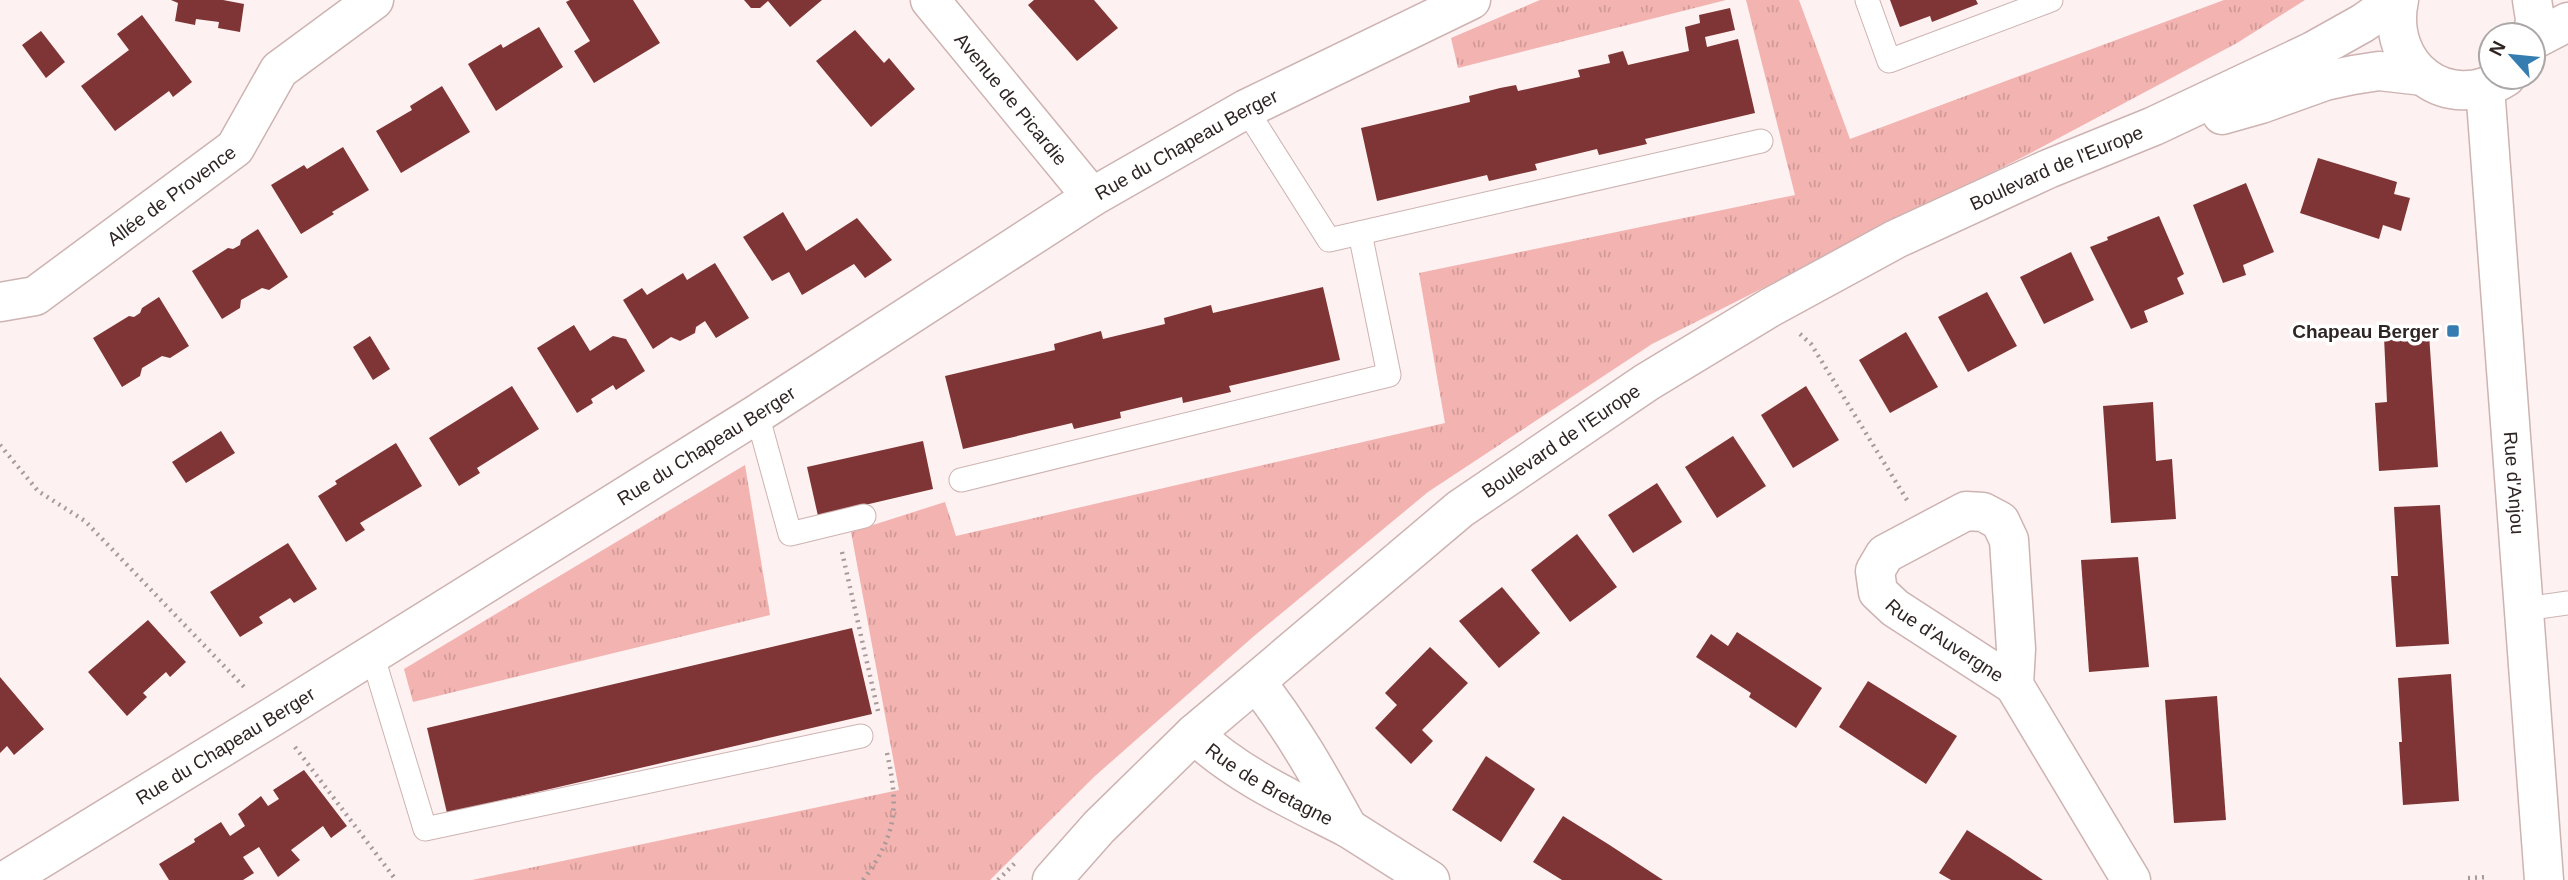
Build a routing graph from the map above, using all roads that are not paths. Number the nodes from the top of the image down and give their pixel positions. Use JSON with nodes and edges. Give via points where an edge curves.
{"nodes":[{"id":1,"x":374,"y":0,"type":"edge"},
{"id":2,"x":930,"y":0,"type":"edge"},
{"id":3,"x":1471,"y":0,"type":"edge"},
{"id":4,"x":1867,"y":0,"type":"edge"},
{"id":5,"x":2051,"y":0,"type":"edge"},
{"id":6,"x":2398,"y":0,"type":"edge"},
{"id":7,"x":2532,"y":0,"type":"edge"},
{"id":8,"x":1410,"y":13,"type":"edge"},
{"id":9,"x":2535,"y":21,"type":"edge"},
{"id":10,"x":2568,"y":22,"type":"edge"},
{"id":11,"x":2547,"y":31,"type":"edge"},
{"id":12,"x":2423,"y":76,"type":"junction"},
{"id":13,"x":2477,"y":88,"type":"edge"},
{"id":14,"x":2496,"y":91,"type":"edge"},
{"id":15,"x":1246,"y":109,"type":"junction"},
{"id":16,"x":2154,"y":126,"type":"junction"},
{"id":17,"x":1761,"y":141,"type":"dead end"},
{"id":18,"x":1092,"y":197,"type":"junction"},
{"id":19,"x":1360,"y":233,"type":"junction"},
{"id":20,"x":0,"y":302,"type":"edge"},
{"id":21,"x":757,"y":414,"type":"junction"},
{"id":22,"x":961,"y":480,"type":"dead end"},
{"id":23,"x":864,"y":516,"type":"dead end"},
{"id":24,"x":2568,"y":603,"type":"edge"},
{"id":25,"x":2525,"y":609,"type":"junction"},
{"id":26,"x":372,"y":654,"type":"junction"},
{"id":27,"x":1256,"y":682,"type":"junction"},
{"id":28,"x":2014,"y":685,"type":"junction"},
{"id":29,"x":872,"y":734,"type":"road end"},
{"id":30,"x":1194,"y":734,"type":"junction"},
{"id":31,"x":1348,"y":828,"type":"junction"},
{"id":32,"x":2555,"y":835,"type":"edge"},
{"id":33,"x":6,"y":880,"type":"edge"},
{"id":34,"x":1052,"y":880,"type":"edge"},
{"id":35,"x":1430,"y":880,"type":"edge"},
{"id":36,"x":2131,"y":880,"type":"edge"},
{"id":37,"x":2544,"y":880,"type":"edge"}],
"edges":[{"from":1,"to":20,"type":"street","name":"Allée de Provence","via":[[279,70],[235,148],[35,296]]},
{"from":2,"to":18,"type":"street","name":"Avenue de Picardie"},
{"from":3,"to":8,"type":"street","name":"Rue du Chapeau Berger"},
{"from":4,"to":5,"type":"lane","via":[[1889,61]]},
{"from":6,"to":12,"type":"street","via":[[2396,32],[2401,49]]},
{"from":6,"to":16,"type":"street","name":"Boulevard de l'Europe","via":[[2314,51]]},
{"from":7,"to":9,"type":"street"},
{"from":8,"to":15,"type":"street","name":"Rue du Chapeau Berger"},
{"from":10,"to":11,"type":"street"},
{"from":12,"to":13,"type":"street","via":[[2446,88]]},
{"from":12,"to":16,"type":"street","name":"Boulevard de l'Europe","via":[[2379,71],[2353,75],[2211,118]]},
{"from":14,"to":25,"type":"street","name":"Rue d'Anjou"},
{"from":15,"to":18,"type":"street","name":"Rue du Chapeau Berger"},
{"from":15,"to":19,"type":"lane","via":[[1329,240]]},
{"from":16,"to":27,"type":"street","name":"Boulevard de l'Europe","via":[[1896,239],[1647,382],[1460,509]]},
{"from":17,"to":19,"type":"lane"},
{"from":18,"to":21,"type":"street","name":"Rue du Chapeau Berger"},
{"from":19,"to":22,"type":"lane","via":[[1389,375]]},
{"from":21,"to":23,"type":"lane","via":[[790,534]]},
{"from":21,"to":26,"type":"street","name":"Rue du Chapeau Berger"},
{"from":24,"to":25,"type":"lane"},
{"from":25,"to":32,"type":"street","name":"Rue d'Anjou"},
{"from":26,"to":29,"type":"lane","via":[[425,829]]},
{"from":26,"to":33,"type":"street","name":"Rue du Chapeau Berger"},
{"from":27,"to":30,"type":"street","name":"Boulevard de l'Europe"},
{"from":27,"to":31,"type":"street","name":"Rue de Bretagne","via":[[1314,766]]},
{"from":28,"to":28,"type":"street","name":"Rue d'Auvergne","via":[[2009,540],[2000,521],[1983,512],[1966,511],[1885,554],[1875,571],[1878,592]]},
{"from":28,"to":36,"type":"street","name":"Rue d'Auvergne"},
{"from":30,"to":31,"type":"street","name":"Rue de Bretagne","via":[[1213,752]]},
{"from":30,"to":34,"type":"street","name":"Boulevard de l'Europe"},
{"from":31,"to":35,"type":"street","name":"Rue de Bretagne"},
{"from":32,"to":37,"type":"street","name":"Rue d'Anjou"}]}
